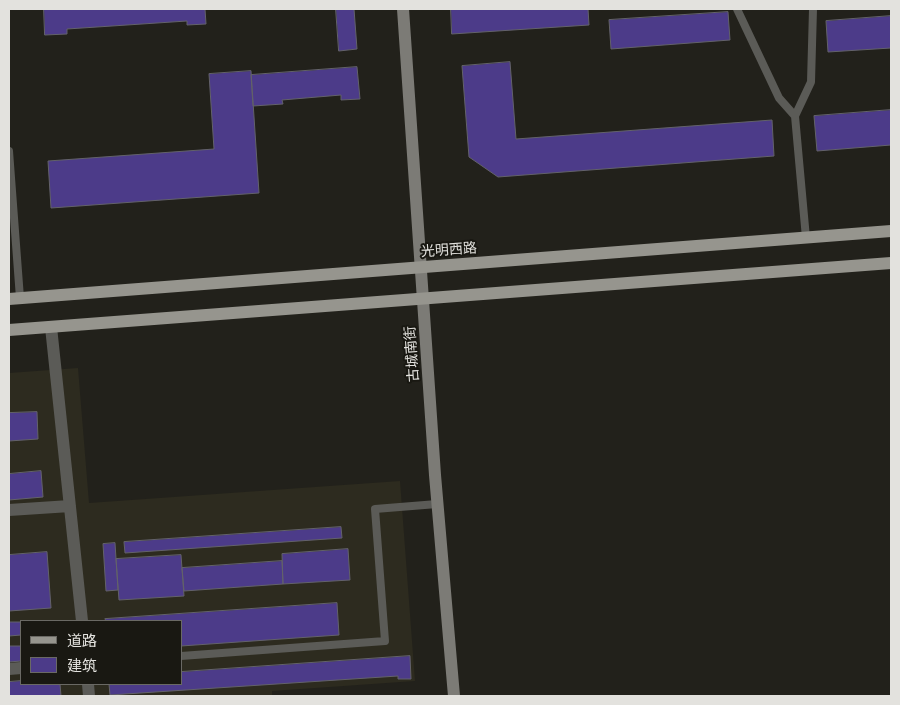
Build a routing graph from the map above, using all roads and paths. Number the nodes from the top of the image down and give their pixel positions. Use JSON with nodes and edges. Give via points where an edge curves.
{"nodes":[{"id":1,"x":404,"y":9,"type":"edge"},
{"id":2,"x":737,"y":9,"type":"edge"},
{"id":3,"x":812,"y":9,"type":"edge"},
{"id":4,"x":795,"y":116,"type":"junction"},
{"id":5,"x":9,"y":151,"type":"edge"},
{"id":6,"x":891,"y":231,"type":"edge"},
{"id":7,"x":806,"y":238,"type":"junction"},
{"id":8,"x":891,"y":263,"type":"edge"},
{"id":9,"x":421,"y":268,"type":"junction"},
{"id":10,"x":14,"y":299,"type":"edge"},
{"id":11,"x":423,"y":299,"type":"junction"},
{"id":12,"x":51,"y":327,"type":"junction"},
{"id":13,"x":9,"y":330,"type":"edge"},
{"id":14,"x":438,"y":504,"type":"junction"},
{"id":15,"x":70,"y":506,"type":"junction"},
{"id":16,"x":9,"y":510,"type":"edge"},
{"id":17,"x":82,"y":620,"type":"edge"},
{"id":18,"x":182,"y":656,"type":"edge"},
{"id":19,"x":454,"y":696,"type":"edge"}],
"edges":[{"from":1,"to":9,"type":"street","name":"古城南街"},
{"from":2,"to":4,"type":"lane","via":[[779,98]]},
{"from":3,"to":4,"type":"lane","via":[[811,82]]},
{"from":4,"to":7,"type":"lane"},
{"from":5,"to":10,"type":"lane"},
{"from":6,"to":7,"type":"main road","name":"光明西路"},
{"from":7,"to":9,"type":"main road","name":"光明西路"},
{"from":8,"to":11,"type":"main road"},
{"from":9,"to":10,"type":"main road","name":"光明西路"},
{"from":9,"to":11,"type":"street","name":"古城南街"},
{"from":11,"to":12,"type":"main road"},
{"from":11,"to":14,"type":"street","name":"古城南街"},
{"from":12,"to":13,"type":"main road"},
{"from":12,"to":15,"type":"street"},
{"from":14,"to":18,"type":"lane","via":[[375,509],[385,641]]},
{"from":14,"to":19,"type":"street","name":"古城南街"},
{"from":15,"to":16,"type":"street"},
{"from":15,"to":17,"type":"street"}]}
